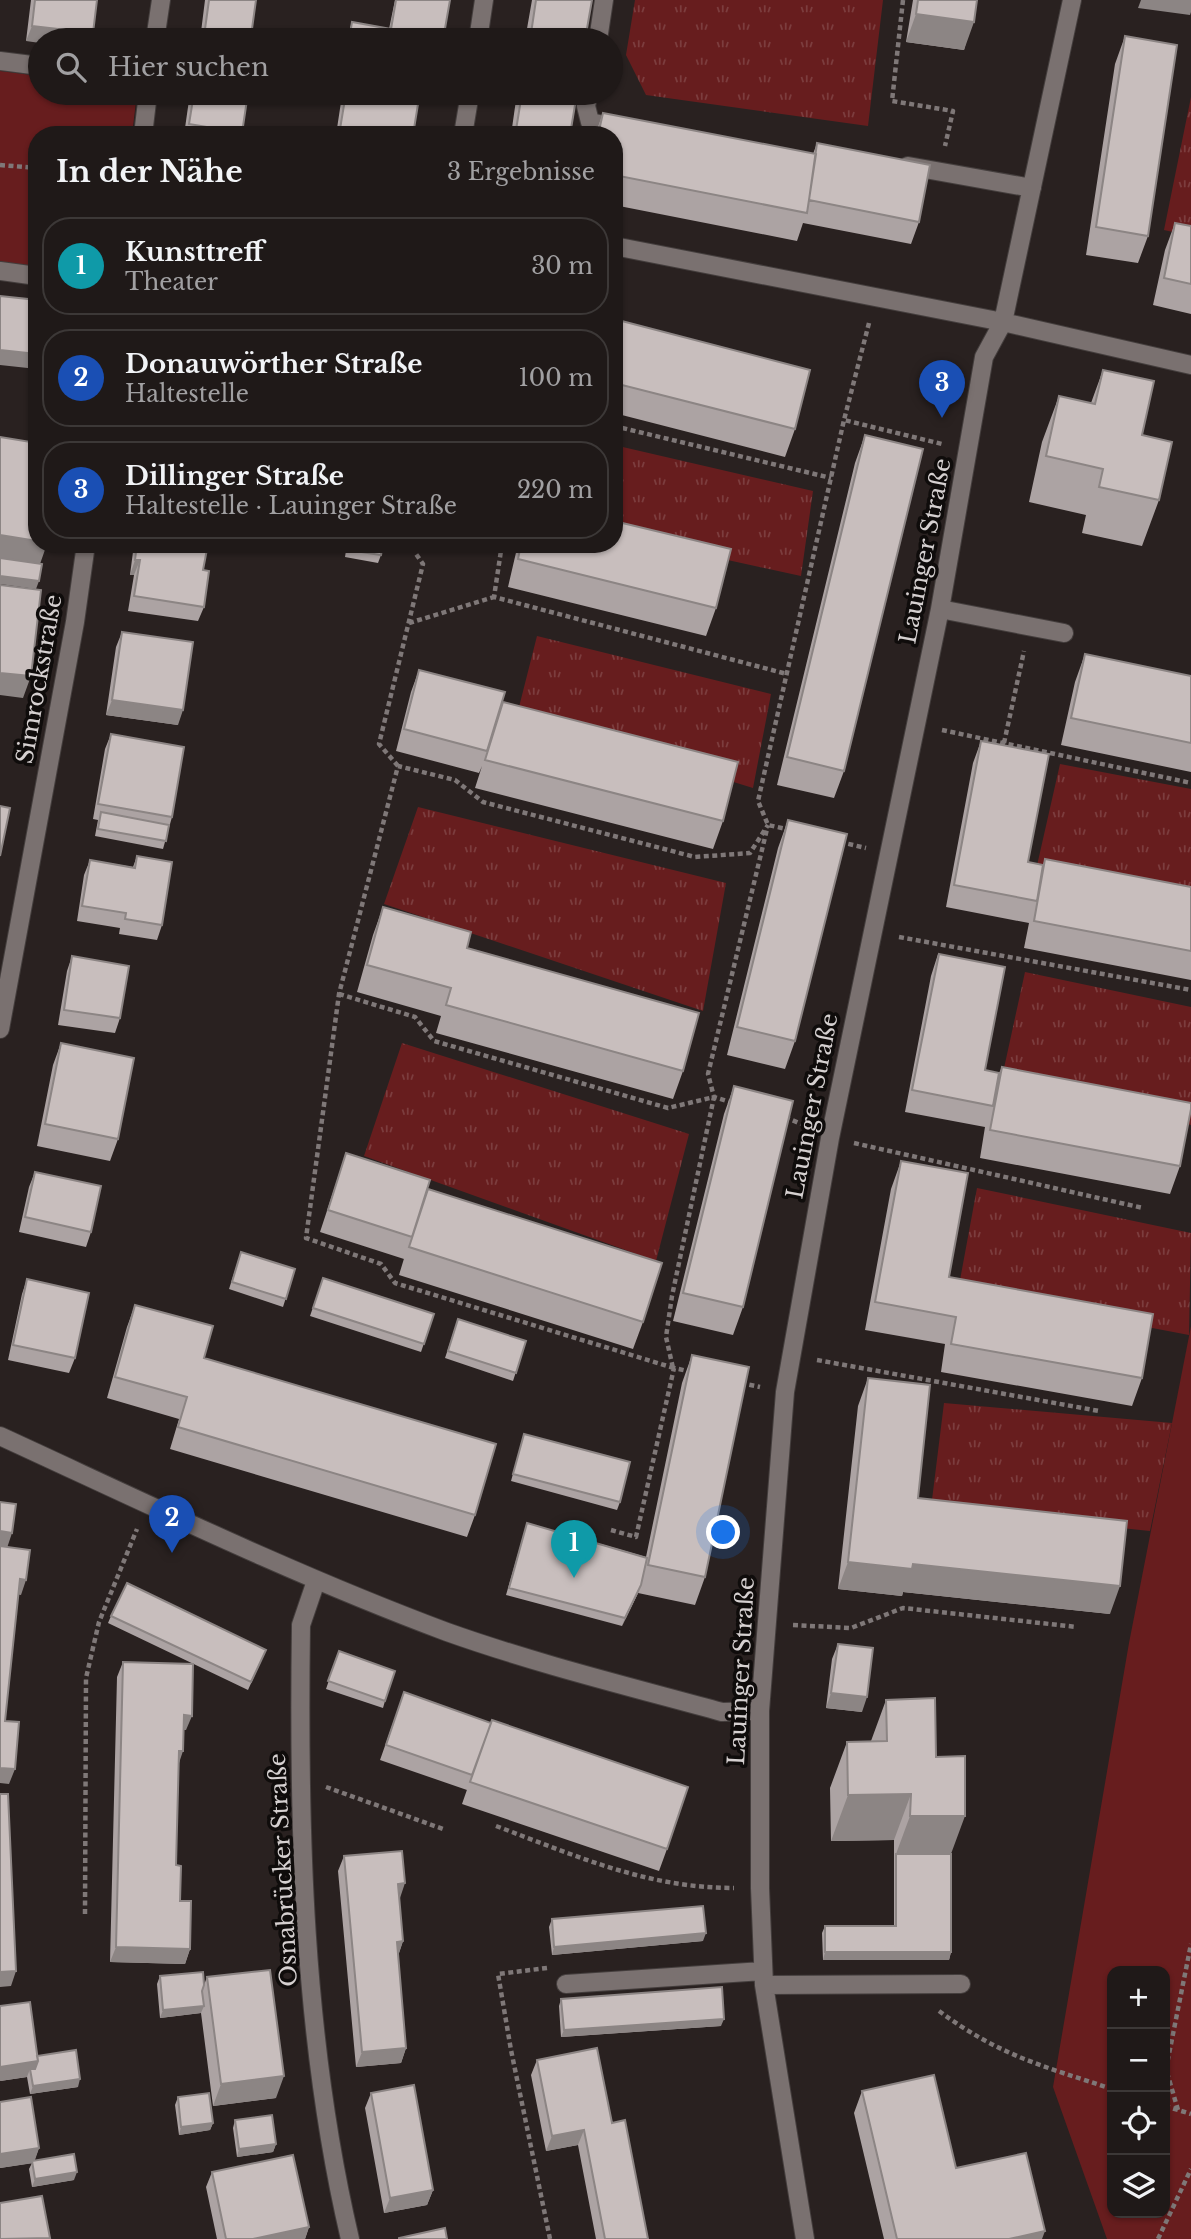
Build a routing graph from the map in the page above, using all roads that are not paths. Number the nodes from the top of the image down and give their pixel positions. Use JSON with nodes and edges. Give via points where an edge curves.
{"nodes":[{"id":1,"x":160,"y":0,"type":"edge"},
{"id":2,"x":484,"y":0,"type":"edge"},
{"id":3,"x":604,"y":0,"type":"edge"},
{"id":4,"x":1072,"y":0,"type":"edge"},
{"id":5,"x":156,"y":28,"type":"edge"},
{"id":6,"x":480,"y":28,"type":"edge"},
{"id":7,"x":600,"y":28,"type":"edge"},
{"id":8,"x":0,"y":61,"type":"edge"},
{"id":9,"x":28,"y":64,"type":"edge"},
{"id":10,"x":147,"y":105,"type":"edge"},
{"id":11,"x":468,"y":105,"type":"edge"},
{"id":12,"x":586,"y":105,"type":"edge"},
{"id":13,"x":144,"y":126,"type":"edge"},
{"id":14,"x":464,"y":126,"type":"edge"},
{"id":15,"x":609,"y":126,"type":"edge"},
{"id":16,"x":623,"y":129,"type":"edge"},
{"id":17,"x":643,"y":133,"type":"edge"},
{"id":18,"x":888,"y":164,"type":"edge"},
{"id":19,"x":1032,"y":188,"type":"junction"},
{"id":20,"x":623,"y":248,"type":"edge"},
{"id":21,"x":0,"y":271,"type":"edge"},
{"id":22,"x":28,"y":275,"type":"edge"},
{"id":23,"x":1003,"y":322,"type":"junction"},
{"id":24,"x":1191,"y":365,"type":"edge"},
{"id":25,"x":85,"y":553,"type":"edge"},
{"id":26,"x":940,"y":608,"type":"junction"},
{"id":27,"x":1064,"y":633,"type":"dead end"},
{"id":28,"x":0,"y":1028,"type":"edge"},
{"id":29,"x":0,"y":1436,"type":"edge"},
{"id":30,"x":317,"y":1581,"type":"junction"},
{"id":31,"x":760,"y":1710,"type":"junction"},
{"id":32,"x":764,"y":1978,"type":"junction"},
{"id":33,"x":566,"y":1984,"type":"road end"},
{"id":34,"x":961,"y":1984,"type":"dead end"},
{"id":35,"x":350,"y":2239,"type":"edge"},
{"id":36,"x":805,"y":2239,"type":"edge"}],
"edges":[{"from":1,"to":5,"type":"street"},
{"from":2,"to":6,"type":"street"},
{"from":3,"to":7,"type":"street"},
{"from":4,"to":19,"type":"street","name":"Lauinger Straße"},
{"from":8,"to":9,"type":"street"},
{"from":10,"to":13,"type":"street"},
{"from":11,"to":14,"type":"street"},
{"from":12,"to":15,"type":"street","via":[[590,122]]},
{"from":16,"to":17,"type":"street"},
{"from":18,"to":19,"type":"street"},
{"from":19,"to":23,"type":"street","name":"Lauinger Straße"},
{"from":20,"to":23,"type":"street"},
{"from":21,"to":22,"type":"street"},
{"from":23,"to":24,"type":"street"},
{"from":23,"to":26,"type":"street","name":"Lauinger Straße","via":[[984,357]]},
{"from":25,"to":28,"type":"street","name":"Simrockstraße"},
{"from":26,"to":27,"type":"street"},
{"from":26,"to":31,"type":"street","name":"Lauinger Straße","via":[[887,853],[790,1355]]},
{"from":29,"to":30,"type":"street"},
{"from":30,"to":31,"type":"street","via":[[449,1632],[583,1673],[722,1712]]},
{"from":30,"to":35,"type":"street","name":"Osnabrücker Straße","via":[[302,1625],[305,1923],[333,2167]]},
{"from":31,"to":32,"type":"street","name":"Lauinger Straße"},
{"from":32,"to":33,"type":"street"},
{"from":32,"to":34,"type":"street"},
{"from":32,"to":36,"type":"street","name":"Lauinger Straße"}]}
